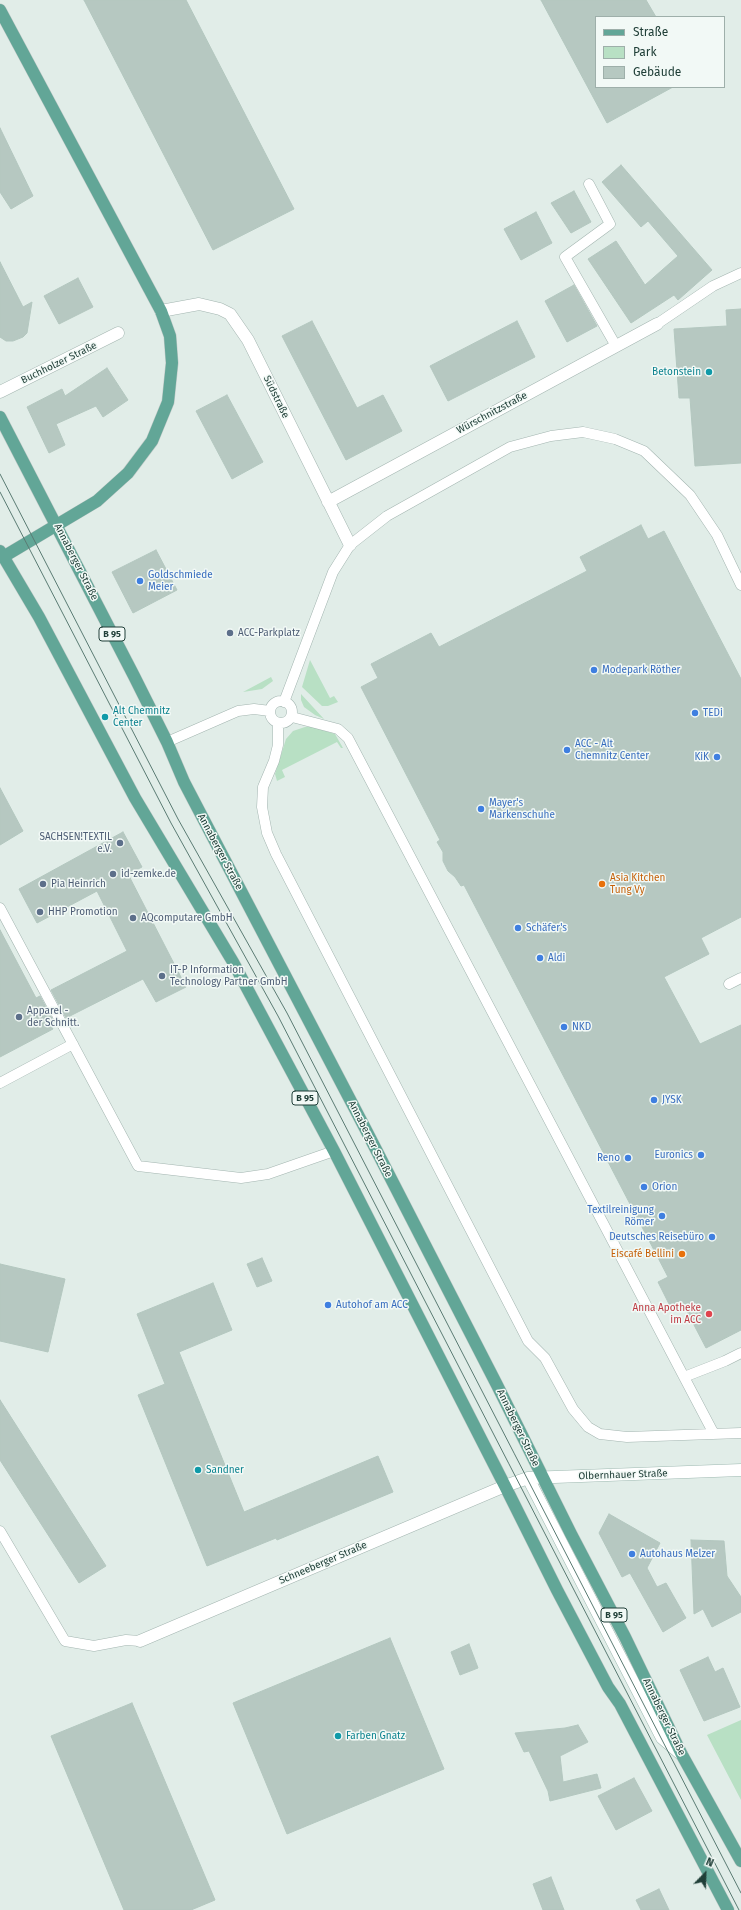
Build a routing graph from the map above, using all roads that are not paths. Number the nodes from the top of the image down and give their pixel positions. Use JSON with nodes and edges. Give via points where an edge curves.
{"nodes":[{"id":1,"x":0,"y":10,"type":"edge"},
{"id":2,"x":589,"y":184,"type":"dead end"},
{"id":3,"x":741,"y":273,"type":"edge"},
{"id":4,"x":161,"y":311,"type":"junction"},
{"id":5,"x":657,"y":324,"type":"joint"},
{"id":6,"x":118,"y":333,"type":"dead end"},
{"id":7,"x":616,"y":346,"type":"junction"},
{"id":8,"x":0,"y":392,"type":"edge"},
{"id":9,"x":0,"y":417,"type":"edge"},
{"id":10,"x":328,"y":502,"type":"junction"},
{"id":11,"x":57,"y":526,"type":"junction"},
{"id":12,"x":350,"y":545,"type":"junction"},
{"id":13,"x":1,"y":555,"type":"edge"},
{"id":14,"x":741,"y":585,"type":"edge"},
{"id":15,"x":284,"y":702,"type":"junction"},
{"id":16,"x":270,"y":711,"type":"junction"},
{"id":17,"x":292,"y":717,"type":"junction"},
{"id":18,"x":278,"y":723,"type":"junction"},
{"id":19,"x":167,"y":742,"type":"junction"},
{"id":20,"x":0,"y":908,"type":"edge"},
{"id":21,"x":741,"y":978,"type":"edge"},
{"id":22,"x":728,"y":984,"type":"dead end"},
{"id":23,"x":73,"y":1044,"type":"junction"},
{"id":24,"x":0,"y":1083,"type":"edge"},
{"id":25,"x":334,"y":1151,"type":"junction"},
{"id":26,"x":741,"y":1353,"type":"edge"},
{"id":27,"x":684,"y":1377,"type":"junction"},
{"id":28,"x":741,"y":1433,"type":"edge"},
{"id":29,"x":714,"y":1434,"type":"junction"},
{"id":30,"x":741,"y":1470,"type":"edge"},
{"id":31,"x":528,"y":1478,"type":"junction"},
{"id":32,"x":542,"y":1478,"type":"junction"},
{"id":33,"x":505,"y":1486,"type":"junction"},
{"id":34,"x":0,"y":1531,"type":"edge"},
{"id":35,"x":140,"y":1641,"type":"joint"},
{"id":36,"x":682,"y":1755,"type":"junction"},
{"id":37,"x":741,"y":1861,"type":"edge"},
{"id":38,"x":728,"y":1910,"type":"edge"}],
"edges":[{"from":1,"to":4,"type":"main road"},
{"from":2,"to":7,"type":"lane","via":[[610,224],[565,257]]},
{"from":3,"to":5,"type":"lane","via":[[713,286]]},
{"from":4,"to":10,"type":"street","name":"Südstraße","via":[[199,304],[230,314],[248,340]]},
{"from":4,"to":11,"type":"main road","via":[[170,336],[172,363],[168,402],[152,441],[128,474],[104,496]]},
{"from":5,"to":7,"type":"street","name":"Würschnitzstraße"},
{"from":6,"to":8,"type":"street","name":"Buchholzer Straße"},
{"from":7,"to":10,"type":"street","name":"Würschnitzstraße"},
{"from":9,"to":11,"type":"main road","name":"Annaberger Straße","number":"B 95"},
{"from":10,"to":12,"type":"street","name":"Südstraße"},
{"from":11,"to":13,"type":"main road"},
{"from":11,"to":19,"type":"main road","name":"Annaberger Straße","number":"B 95"},
{"from":12,"to":14,"type":"lane","via":[[387,516],[510,447],[551,436],[583,432],[615,438],[644,450],[660,465],[690,495],[717,535]]},
{"from":12,"to":15,"type":"lane","via":[[333,572]]},
{"from":13,"to":25,"type":"main road","number":"B 95","via":[[42,624],[135,798],[233,962]]},
{"from":15,"to":16,"type":"lane","via":[[277,702]]},
{"from":15,"to":17,"type":"lane","via":[[292,709]]},
{"from":16,"to":18,"type":"lane","via":[[272,718]]},
{"from":16,"to":19,"type":"lane","via":[[238,711]]},
{"from":17,"to":18,"type":"lane","via":[[286,723]]},
{"from":17,"to":27,"type":"lane","via":[[338,729],[348,738]]},
{"from":18,"to":29,"type":"lane","via":[[278,745],[264,787],[262,807],[267,833],[528,1341],[545,1358],[574,1409],[588,1427],[600,1434],[627,1437]]},
{"from":19,"to":32,"type":"main road","name":"Annaberger Straße","number":"B 95","via":[[187,789],[497,1384]]},
{"from":20,"to":23,"type":"lane"},
{"from":21,"to":22,"type":"lane"},
{"from":23,"to":24,"type":"lane"},
{"from":23,"to":25,"type":"lane","via":[[138,1166],[240,1178],[268,1174]]},
{"from":25,"to":33,"type":"main road","number":"B 95"},
{"from":26,"to":27,"type":"lane"},
{"from":27,"to":29,"type":"lane"},
{"from":28,"to":29,"type":"lane"},
{"from":30,"to":32,"type":"street","name":"Olbernhauer Straße"},
{"from":31,"to":32,"type":"street","name":"Olbernhauer Straße"},
{"from":31,"to":33,"type":"street","name":"Olbernhauer Straße"},
{"from":31,"to":36,"type":"street","number":"B 95","via":[[662,1738]]},
{"from":32,"to":36,"type":"main road","name":"Annaberger Straße","number":"B 95","via":[[625,1637]]},
{"from":33,"to":35,"type":"street","name":"Schneeberger Straße"},
{"from":33,"to":38,"type":"main road","number":"B 95","via":[[560,1597],[620,1704]]},
{"from":34,"to":35,"type":"lane","via":[[65,1641],[94,1646],[126,1640]]},
{"from":36,"to":37,"type":"main road","name":"Annaberger Straße","number":"B 95"}]}
